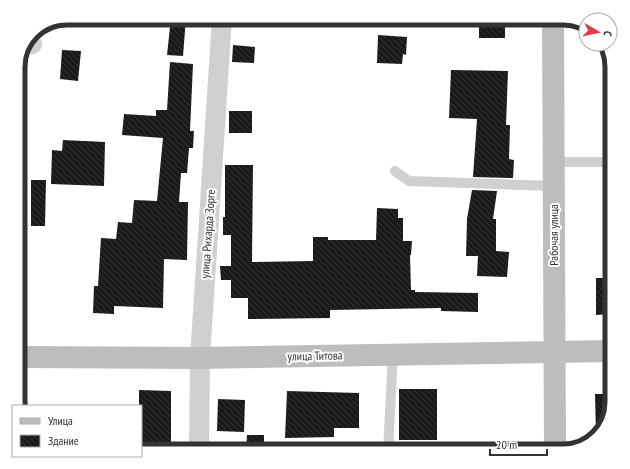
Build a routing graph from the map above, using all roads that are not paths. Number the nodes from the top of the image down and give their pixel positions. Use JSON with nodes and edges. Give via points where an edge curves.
{"nodes":[{"id":1,"x":222,"y":25,"type":"edge"},
{"id":2,"x":553,"y":25,"type":"edge"},
{"id":3,"x":554,"y":162,"type":"junction"},
{"id":4,"x":605,"y":162,"type":"edge"},
{"id":5,"x":395,"y":171,"type":"dead end"},
{"id":6,"x":554,"y":186,"type":"junction"},
{"id":7,"x":555,"y":351,"type":"junction"},
{"id":8,"x":605,"y":351,"type":"edge"},
{"id":9,"x":393,"y":354,"type":"junction"},
{"id":10,"x":25,"y":357,"type":"edge"},
{"id":11,"x":200,"y":358,"type":"junction"},
{"id":12,"x":199,"y":444,"type":"edge"},
{"id":13,"x":388,"y":444,"type":"edge"},
{"id":14,"x":554,"y":444,"type":"edge"}],
"edges":[{"from":1,"to":11,"type":"street","name":"улица Рихарда Зорге"},
{"from":2,"to":3,"type":"main road","name":"Рабочая улица"},
{"from":3,"to":4,"type":"lane"},
{"from":3,"to":6,"type":"main road","name":"Рабочая улица"},
{"from":5,"to":6,"type":"lane","via":[[409,181]]},
{"from":6,"to":7,"type":"main road","name":"Рабочая улица"},
{"from":7,"to":8,"type":"main road","name":"улица Титова"},
{"from":7,"to":9,"type":"main road","name":"улица Титова"},
{"from":7,"to":14,"type":"main road","name":"Рабочая улица"},
{"from":9,"to":11,"type":"main road","name":"улица Титова"},
{"from":9,"to":13,"type":"lane"},
{"from":10,"to":11,"type":"main road","name":"улица Титова"},
{"from":11,"to":12,"type":"street","name":"улица Рихарда Зорге"}]}
